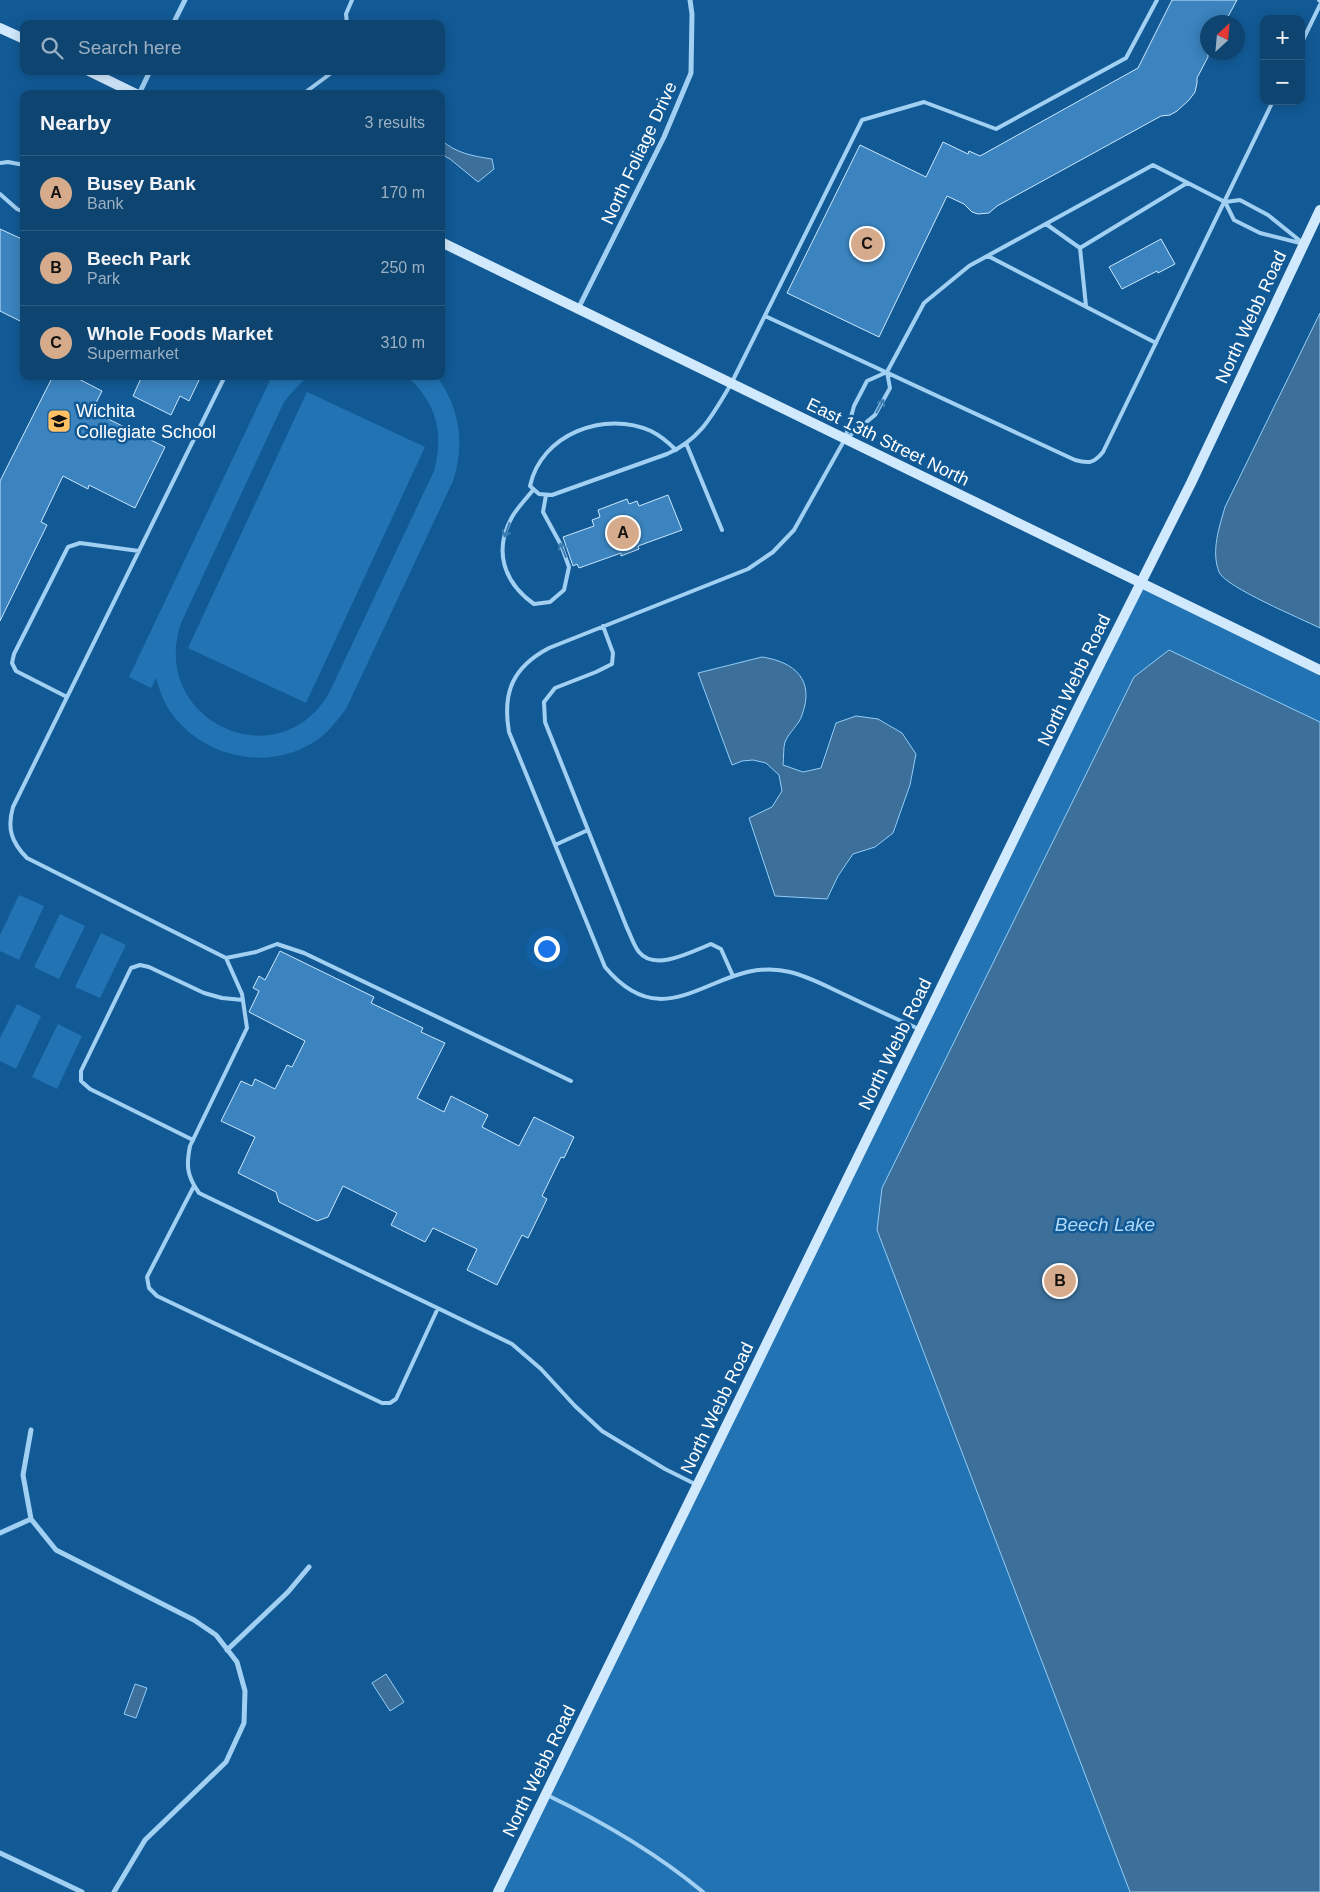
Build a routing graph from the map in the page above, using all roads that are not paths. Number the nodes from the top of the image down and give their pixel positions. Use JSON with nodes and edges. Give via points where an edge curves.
{"nodes":[{"id":1,"x":185,"y":0,"type":"edge"},
{"id":2,"x":352,"y":0,"type":"edge"},
{"id":3,"x":690,"y":0,"type":"edge"},
{"id":4,"x":1157,"y":0,"type":"edge"},
{"id":5,"x":1320,"y":5,"type":"edge"},
{"id":6,"x":175,"y":20,"type":"edge"},
{"id":7,"x":347,"y":20,"type":"edge"},
{"id":8,"x":0,"y":28,"type":"edge"},
{"id":9,"x":1305,"y":36,"type":"edge"},
{"id":10,"x":20,"y":37,"type":"edge"},
{"id":11,"x":98,"y":75,"type":"edge"},
{"id":12,"x":148,"y":75,"type":"edge"},
{"id":13,"x":329,"y":75,"type":"edge"},
{"id":14,"x":129,"y":90,"type":"edge"},
{"id":15,"x":139,"y":90,"type":"edge"},
{"id":16,"x":308,"y":90,"type":"edge"},
{"id":17,"x":1271,"y":105,"type":"edge"},
{"id":18,"x":0,"y":163,"type":"edge"},
{"id":19,"x":20,"y":164,"type":"edge"},
{"id":20,"x":1187,"y":182,"type":"junction"},
{"id":21,"x":0,"y":194,"type":"edge"},
{"id":22,"x":1224,"y":202,"type":"junction"},
{"id":23,"x":20,"y":209,"type":"edge"},
{"id":24,"x":1320,"y":210,"type":"edge"},
{"id":25,"x":1046,"y":224,"type":"junction"},
{"id":26,"x":445,"y":244,"type":"edge"},
{"id":27,"x":1304,"y":244,"type":"junction"},
{"id":28,"x":1080,"y":248,"type":"junction"},
{"id":29,"x":988,"y":256,"type":"junction"},
{"id":30,"x":1086,"y":306,"type":"junction"},
{"id":31,"x":578,"y":309,"type":"junction"},
{"id":32,"x":765,"y":316,"type":"junction"},
{"id":33,"x":1156,"y":343,"type":"junction"},
{"id":34,"x":887,"y":372,"type":"junction"},
{"id":35,"x":223,"y":380,"type":"edge"},
{"id":36,"x":731,"y":384,"type":"junction"},
{"id":37,"x":845,"y":439,"type":"junction"},
{"id":38,"x":686,"y":443,"type":"junction"},
{"id":39,"x":676,"y":450,"type":"junction"},
{"id":40,"x":533,"y":490,"type":"junction"},
{"id":41,"x":546,"y":495,"type":"junction"},
{"id":42,"x":722,"y":530,"type":"dead end"},
{"id":43,"x":139,"y":551,"type":"junction"},
{"id":44,"x":1141,"y":583,"type":"junction"},
{"id":45,"x":603,"y":626,"type":"junction"},
{"id":46,"x":1320,"y":670,"type":"edge"},
{"id":47,"x":67,"y":697,"type":"junction"},
{"id":48,"x":588,"y":830,"type":"junction"},
{"id":49,"x":555,"y":845,"type":"junction"},
{"id":50,"x":226,"y":958,"type":"junction"},
{"id":51,"x":733,"y":976,"type":"junction"},
{"id":52,"x":243,"y":1000,"type":"junction"},
{"id":53,"x":920,"y":1030,"type":"junction"},
{"id":54,"x":571,"y":1081,"type":"dead end"},
{"id":55,"x":193,"y":1140,"type":"junction"},
{"id":56,"x":194,"y":1186,"type":"junction"},
{"id":57,"x":438,"y":1308,"type":"junction"},
{"id":58,"x":31,"y":1430,"type":"dead end"},
{"id":59,"x":698,"y":1486,"type":"junction"},
{"id":60,"x":31,"y":1519,"type":"junction"},
{"id":61,"x":0,"y":1533,"type":"edge"},
{"id":62,"x":309,"y":1567,"type":"dead end"},
{"id":63,"x":227,"y":1650,"type":"junction"},
{"id":64,"x":545,"y":1794,"type":"junction"},
{"id":65,"x":0,"y":1853,"type":"edge"},
{"id":66,"x":82,"y":1892,"type":"edge"},
{"id":67,"x":114,"y":1892,"type":"edge"},
{"id":68,"x":498,"y":1892,"type":"edge"},
{"id":69,"x":703,"y":1892,"type":"edge"}],
"edges":[{"from":1,"to":6,"type":"street"},
{"from":2,"to":7,"type":"lane","via":[[346,14]]},
{"from":3,"to":31,"type":"street","name":"North Foliage Drive","via":[[691,73],[664,136]]},
{"from":4,"to":32,"type":"lane","via":[[1126,58],[996,129],[924,102],[862,120]]},
{"from":5,"to":9,"type":"lane"},
{"from":8,"to":10,"type":"main road"},
{"from":11,"to":14,"type":"main road"},
{"from":12,"to":15,"type":"street"},
{"from":13,"to":16,"type":"lane"},
{"from":17,"to":22,"type":"lane"},
{"from":18,"to":19,"type":"lane"},
{"from":20,"to":22,"type":"lane"},
{"from":20,"to":25,"type":"lane","via":[[1153,165]]},
{"from":20,"to":28,"type":"lane"},
{"from":21,"to":23,"type":"lane"},
{"from":22,"to":27,"type":"lane","via":[[1240,200],[1268,215]]},
{"from":22,"to":27,"type":"lane","via":[[1234,220],[1260,233]]},
{"from":22,"to":33,"type":"lane"},
{"from":24,"to":27,"type":"main road","name":"North Webb Road"},
{"from":25,"to":28,"type":"lane"},
{"from":25,"to":29,"type":"lane"},
{"from":26,"to":31,"type":"main road","name":"East 13th Street North"},
{"from":27,"to":44,"type":"main road","name":"North Webb Road"},
{"from":28,"to":30,"type":"lane"},
{"from":29,"to":30,"type":"lane"},
{"from":29,"to":34,"type":"lane","via":[[969,266],[924,303]]},
{"from":30,"to":33,"type":"lane"},
{"from":31,"to":36,"type":"main road","name":"East 13th Street North"},
{"from":32,"to":34,"type":"lane"},
{"from":32,"to":36,"type":"lane"},
{"from":33,"to":34,"type":"lane","via":[[1103,452],[1095,462],[1086,464]]},
{"from":34,"to":37,"type":"lane","via":[[867,381],[854,406]]},
{"from":37,"to":34,"type":"lane","one_way":true,"via":[[875,415],[890,388]]},
{"from":35,"to":43,"type":"lane"},
{"from":36,"to":37,"type":"main road","name":"East 13th Street North"},
{"from":36,"to":38,"type":"lane","via":[[708,423]]},
{"from":37,"to":44,"type":"main road","name":"East 13th Street North"},
{"from":37,"to":45,"type":"lane","via":[[794,530],[773,552],[748,570]]},
{"from":38,"to":39,"type":"lane"},
{"from":38,"to":42,"type":"lane"},
{"from":39,"to":40,"type":"lane","via":[[659,435],[642,428],[615,424],[589,428],[557,442],[548,450],[531,482]]},
{"from":39,"to":41,"type":"lane"},
{"from":40,"to":41,"type":"lane"},
{"from":40,"to":41,"type":"lane","one_way":true,"via":[[512,517],[501,558],[521,595],[534,604],[550,602],[564,590],[569,567],[543,512]]},
{"from":43,"to":47,"type":"lane"},
{"from":43,"to":47,"type":"lane","via":[[80,543],[68,547],[14,654],[12,663],[16,671]]},
{"from":44,"to":46,"type":"main road","name":"East 13th Street North"},
{"from":44,"to":53,"type":"main road","name":"North Webb Road"},
{"from":45,"to":48,"type":"lane","via":[[613,654],[612,664],[555,688],[544,702],[545,722]]},
{"from":45,"to":49,"type":"lane","via":[[533,657],[509,689],[506,716],[509,732]]},
{"from":47,"to":50,"type":"lane","via":[[13,807],[9,820],[18,849],[28,858]]},
{"from":48,"to":49,"type":"lane"},
{"from":48,"to":51,"type":"lane","via":[[640,954],[653,961],[672,960],[711,944],[722,949]]},
{"from":49,"to":51,"type":"lane","via":[[605,967],[628,990],[657,1000],[697,991]]},
{"from":50,"to":52,"type":"lane"},
{"from":50,"to":54,"type":"lane","via":[[277,944],[304,953]]},
{"from":51,"to":53,"type":"lane","via":[[762,969],[790,972]]},
{"from":52,"to":55,"type":"lane","via":[[247,1028]]},
{"from":52,"to":55,"type":"lane","via":[[204,992],[149,967],[131,968],[81,1071],[81,1081],[90,1089]]},
{"from":53,"to":59,"type":"main road","name":"North Webb Road"},
{"from":55,"to":56,"type":"lane","via":[[187,1160],[190,1181]]},
{"from":56,"to":57,"type":"lane","via":[[198,1193]]},
{"from":56,"to":57,"type":"lane","via":[[147,1277],[149,1288],[157,1296],[382,1403],[396,1399]]},
{"from":57,"to":59,"type":"lane","via":[[512,1344],[602,1431]]},
{"from":58,"to":60,"type":"street","via":[[23,1475]]},
{"from":59,"to":64,"type":"main road","name":"North Webb Road"},
{"from":60,"to":61,"type":"street"},
{"from":60,"to":63,"type":"street","via":[[56,1550],[194,1620],[216,1636]]},
{"from":62,"to":63,"type":"street","via":[[288,1592]]},
{"from":63,"to":67,"type":"street","via":[[237,1662],[245,1691],[244,1723],[226,1762],[145,1840]]},
{"from":64,"to":68,"type":"main road","name":"North Webb Road"},
{"from":64,"to":69,"type":"lane","via":[[630,1839]]},
{"from":65,"to":66,"type":"street"}]}
